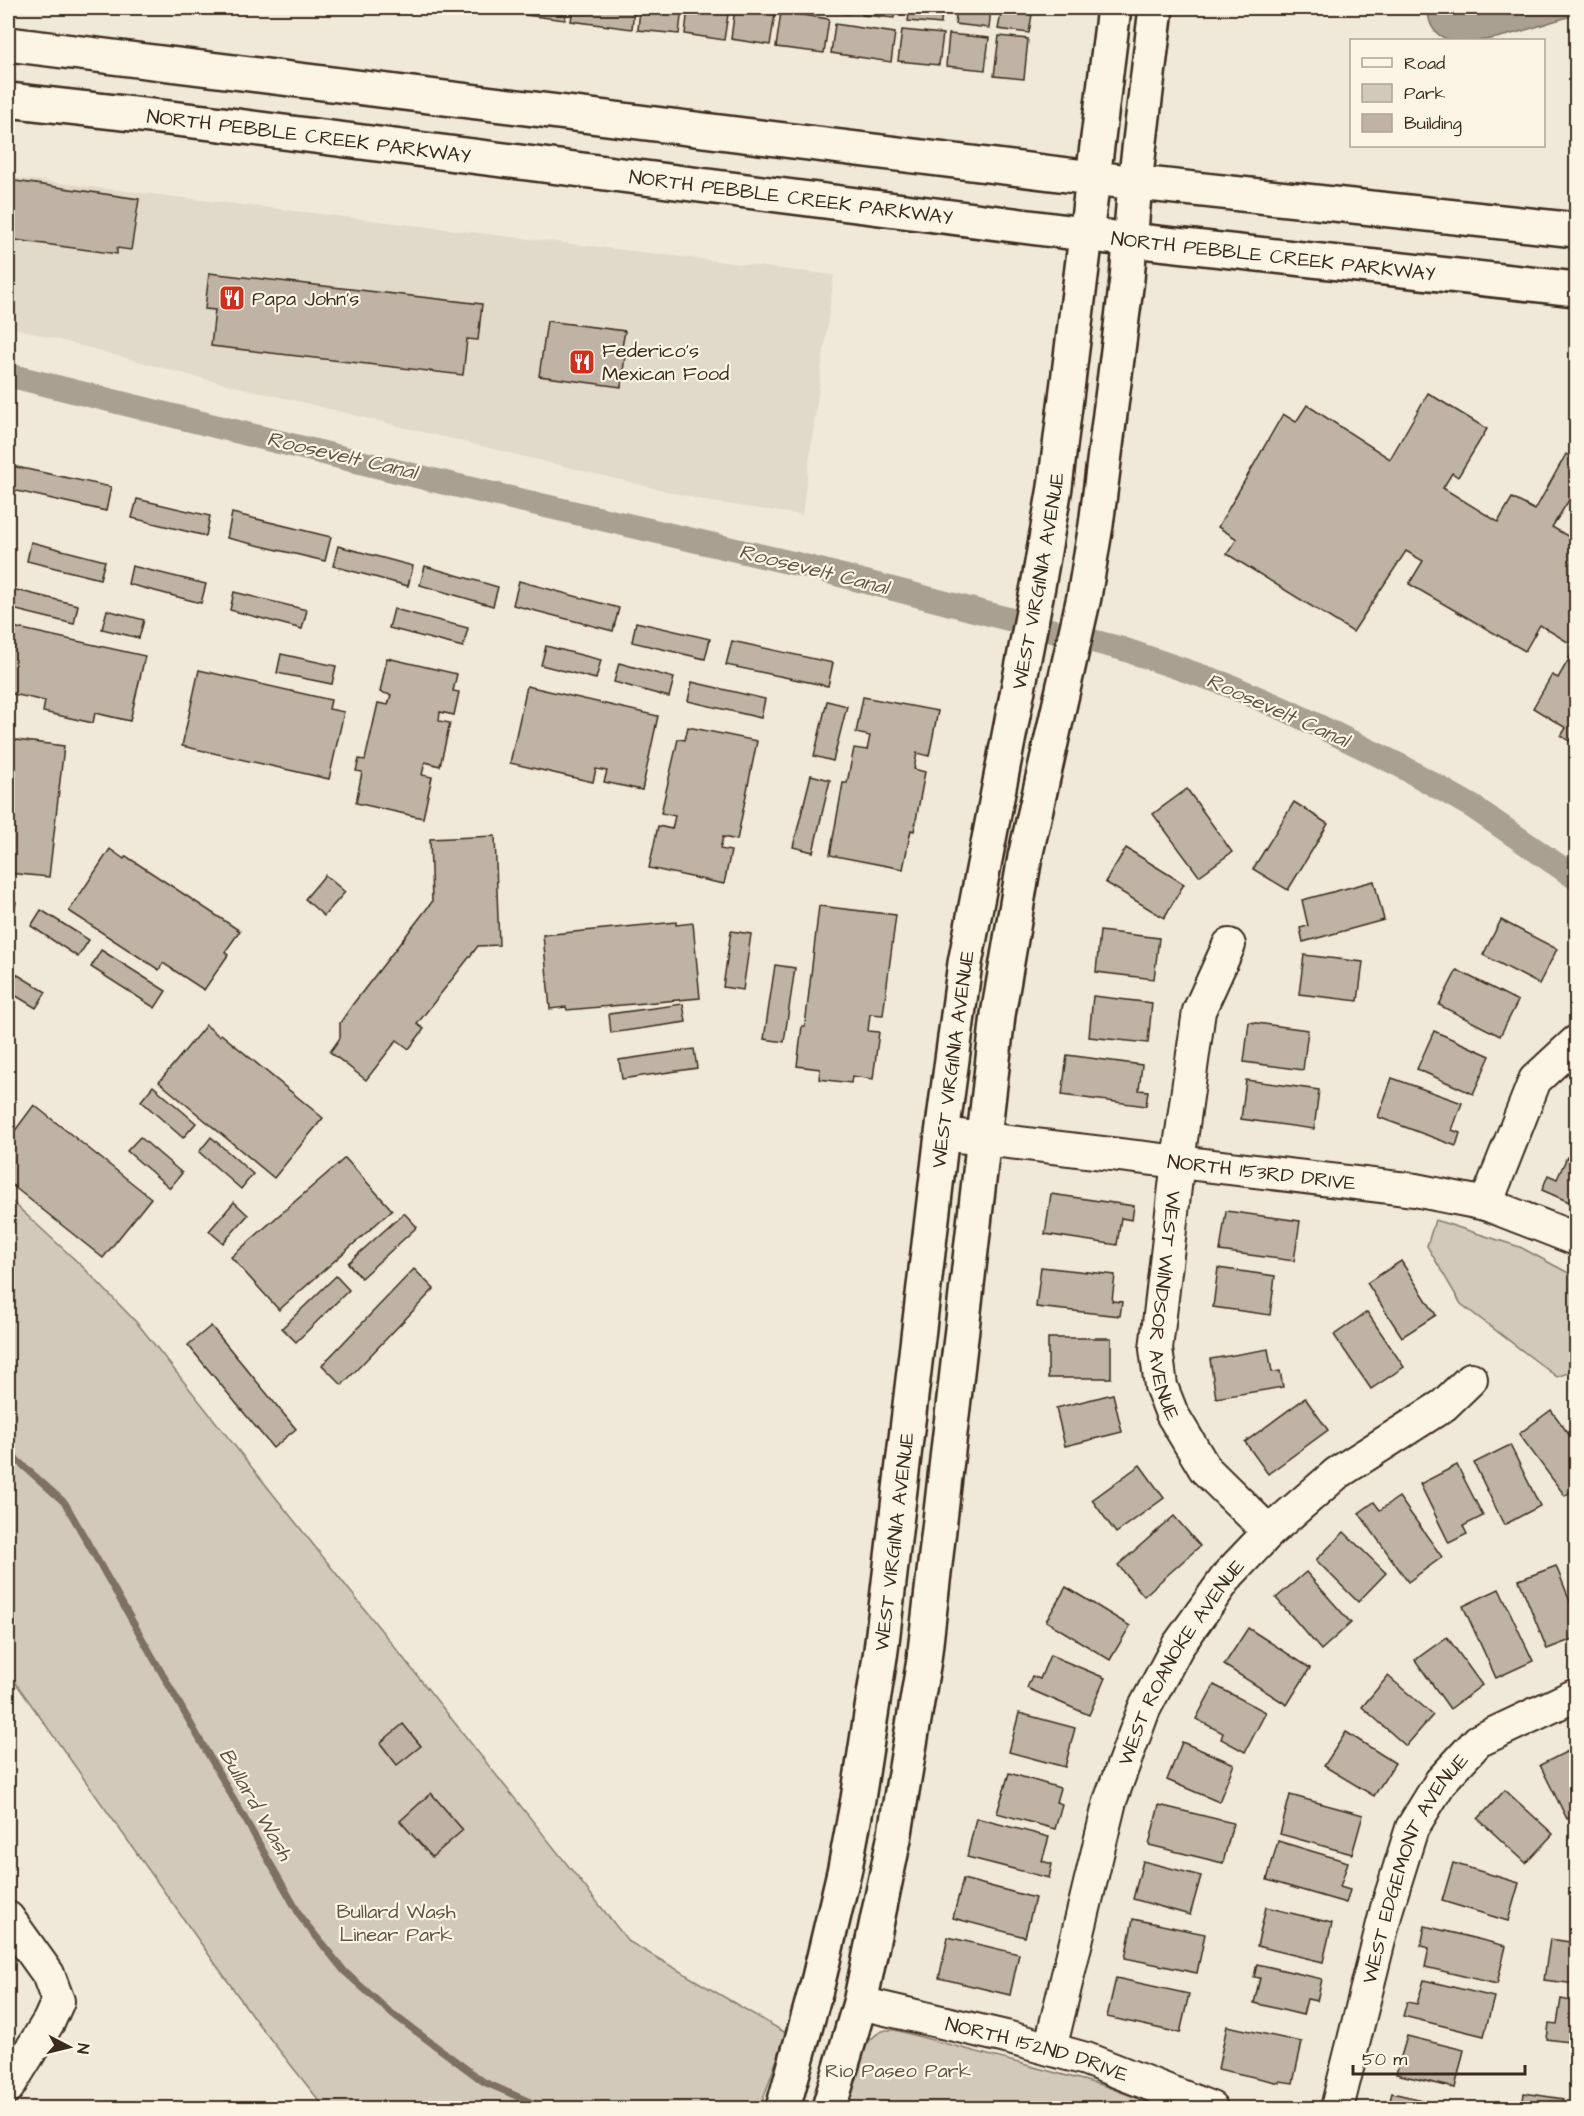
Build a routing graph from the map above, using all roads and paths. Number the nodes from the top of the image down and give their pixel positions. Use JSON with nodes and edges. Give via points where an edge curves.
{"nodes":[{"id":1,"x":1114,"y":8,"type":"edge"},
{"id":2,"x":1156,"y":8,"type":"edge"},
{"id":3,"x":8,"y":44,"type":"edge"},
{"id":4,"x":8,"y":100,"type":"edge"},
{"id":5,"x":1092,"y":178,"type":"junction"},
{"id":6,"x":1135,"y":183,"type":"junction"},
{"id":7,"x":1576,"y":230,"type":"edge"},
{"id":8,"x":1086,"y":234,"type":"junction"},
{"id":9,"x":1131,"y":240,"type":"junction"},
{"id":10,"x":1576,"y":289,"type":"edge"},
{"id":11,"x":1229,"y":945,"type":"dead end"},
{"id":12,"x":1576,"y":1042,"type":"edge"},
{"id":13,"x":942,"y":1134,"type":"junction"},
{"id":14,"x":982,"y":1139,"type":"junction"},
{"id":15,"x":1178,"y":1161,"type":"junction"},
{"id":16,"x":1486,"y":1204,"type":"junction"},
{"id":17,"x":1576,"y":1239,"type":"edge"},
{"id":18,"x":1471,"y":1379,"type":"dead end"},
{"id":19,"x":1269,"y":1532,"type":"junction"},
{"id":20,"x":1576,"y":1695,"type":"edge"},
{"id":21,"x":8,"y":1918,"type":"edge"},
{"id":22,"x":860,"y":2003,"type":"junction"},
{"id":23,"x":1050,"y":2049,"type":"junction"},
{"id":24,"x":8,"y":2087,"type":"edge"},
{"id":25,"x":783,"y":2109,"type":"edge"},
{"id":26,"x":829,"y":2109,"type":"edge"},
{"id":27,"x":1211,"y":2109,"type":"edge"},
{"id":28,"x":1337,"y":2109,"type":"edge"}],
"edges":[{"from":1,"to":5,"type":"main road","name":"WEST VIRGINIA AVENUE"},
{"from":2,"to":6,"type":"main road","name":"WEST VIRGINIA AVENUE"},
{"from":3,"to":5,"type":"main road"},
{"from":4,"to":8,"type":"main road","name":"NORTH PEBBLE CREEK PARKWAY"},
{"from":5,"to":6,"type":"main road"},
{"from":5,"to":8,"type":"main road","name":"WEST VIRGINIA AVENUE"},
{"from":6,"to":7,"type":"main road"},
{"from":6,"to":9,"type":"main road","name":"WEST VIRGINIA AVENUE"},
{"from":8,"to":9,"type":"main road","name":"NORTH PEBBLE CREEK PARKWAY"},
{"from":8,"to":13,"type":"main road","name":"WEST VIRGINIA AVENUE","via":[[1061,448],[973,917]]},
{"from":9,"to":10,"type":"main road","name":"NORTH PEBBLE CREEK PARKWAY"},
{"from":9,"to":14,"type":"main road","name":"WEST VIRGINIA AVENUE","via":[[1107,452],[1084,597],[1010,935]]},
{"from":11,"to":15,"type":"street","name":"WEST WINDSOR AVENUE","via":[[1199,1011]]},
{"from":12,"to":16,"type":"street","via":[[1535,1080]]},
{"from":13,"to":14,"type":"street","name":"NORTH 153RD DRIVE"},
{"from":13,"to":25,"type":"main road","name":"WEST VIRGINIA AVENUE","via":[[881,1650],[858,1799],[818,1982]]},
{"from":14,"to":15,"type":"street","name":"NORTH 153RD DRIVE"},
{"from":14,"to":22,"type":"main road","name":"WEST VIRGINIA AVENUE","via":[[924,1660],[894,1839]]},
{"from":15,"to":16,"type":"street","name":"NORTH 153RD DRIVE","via":[[1415,1190]]},
{"from":15,"to":19,"type":"street","name":"WEST WINDSOR AVENUE","via":[[1156,1349],[1161,1386],[1172,1414],[1205,1469]]},
{"from":16,"to":17,"type":"street","name":"NORTH 153RD DRIVE"},
{"from":18,"to":19,"type":"street","name":"WEST ROANOKE AVENUE","via":[[1444,1405],[1336,1474]]},
{"from":19,"to":23,"type":"street","name":"WEST ROANOKE AVENUE","via":[[1229,1574],[1177,1647],[1144,1709],[1110,1801]]},
{"from":20,"to":28,"type":"street","name":"WEST EDGEMONT AVENUE","via":[[1478,1741],[1441,1781],[1413,1828],[1387,1908]]},
{"from":21,"to":24,"type":"street","via":[[48,1974],[58,2001]]},
{"from":22,"to":23,"type":"street","name":"NORTH 152ND DRIVE"},
{"from":22,"to":26,"type":"main road","name":"WEST VIRGINIA AVENUE"},
{"from":23,"to":27,"type":"street","name":"NORTH 152ND DRIVE","via":[[1086,2059]]}]}
